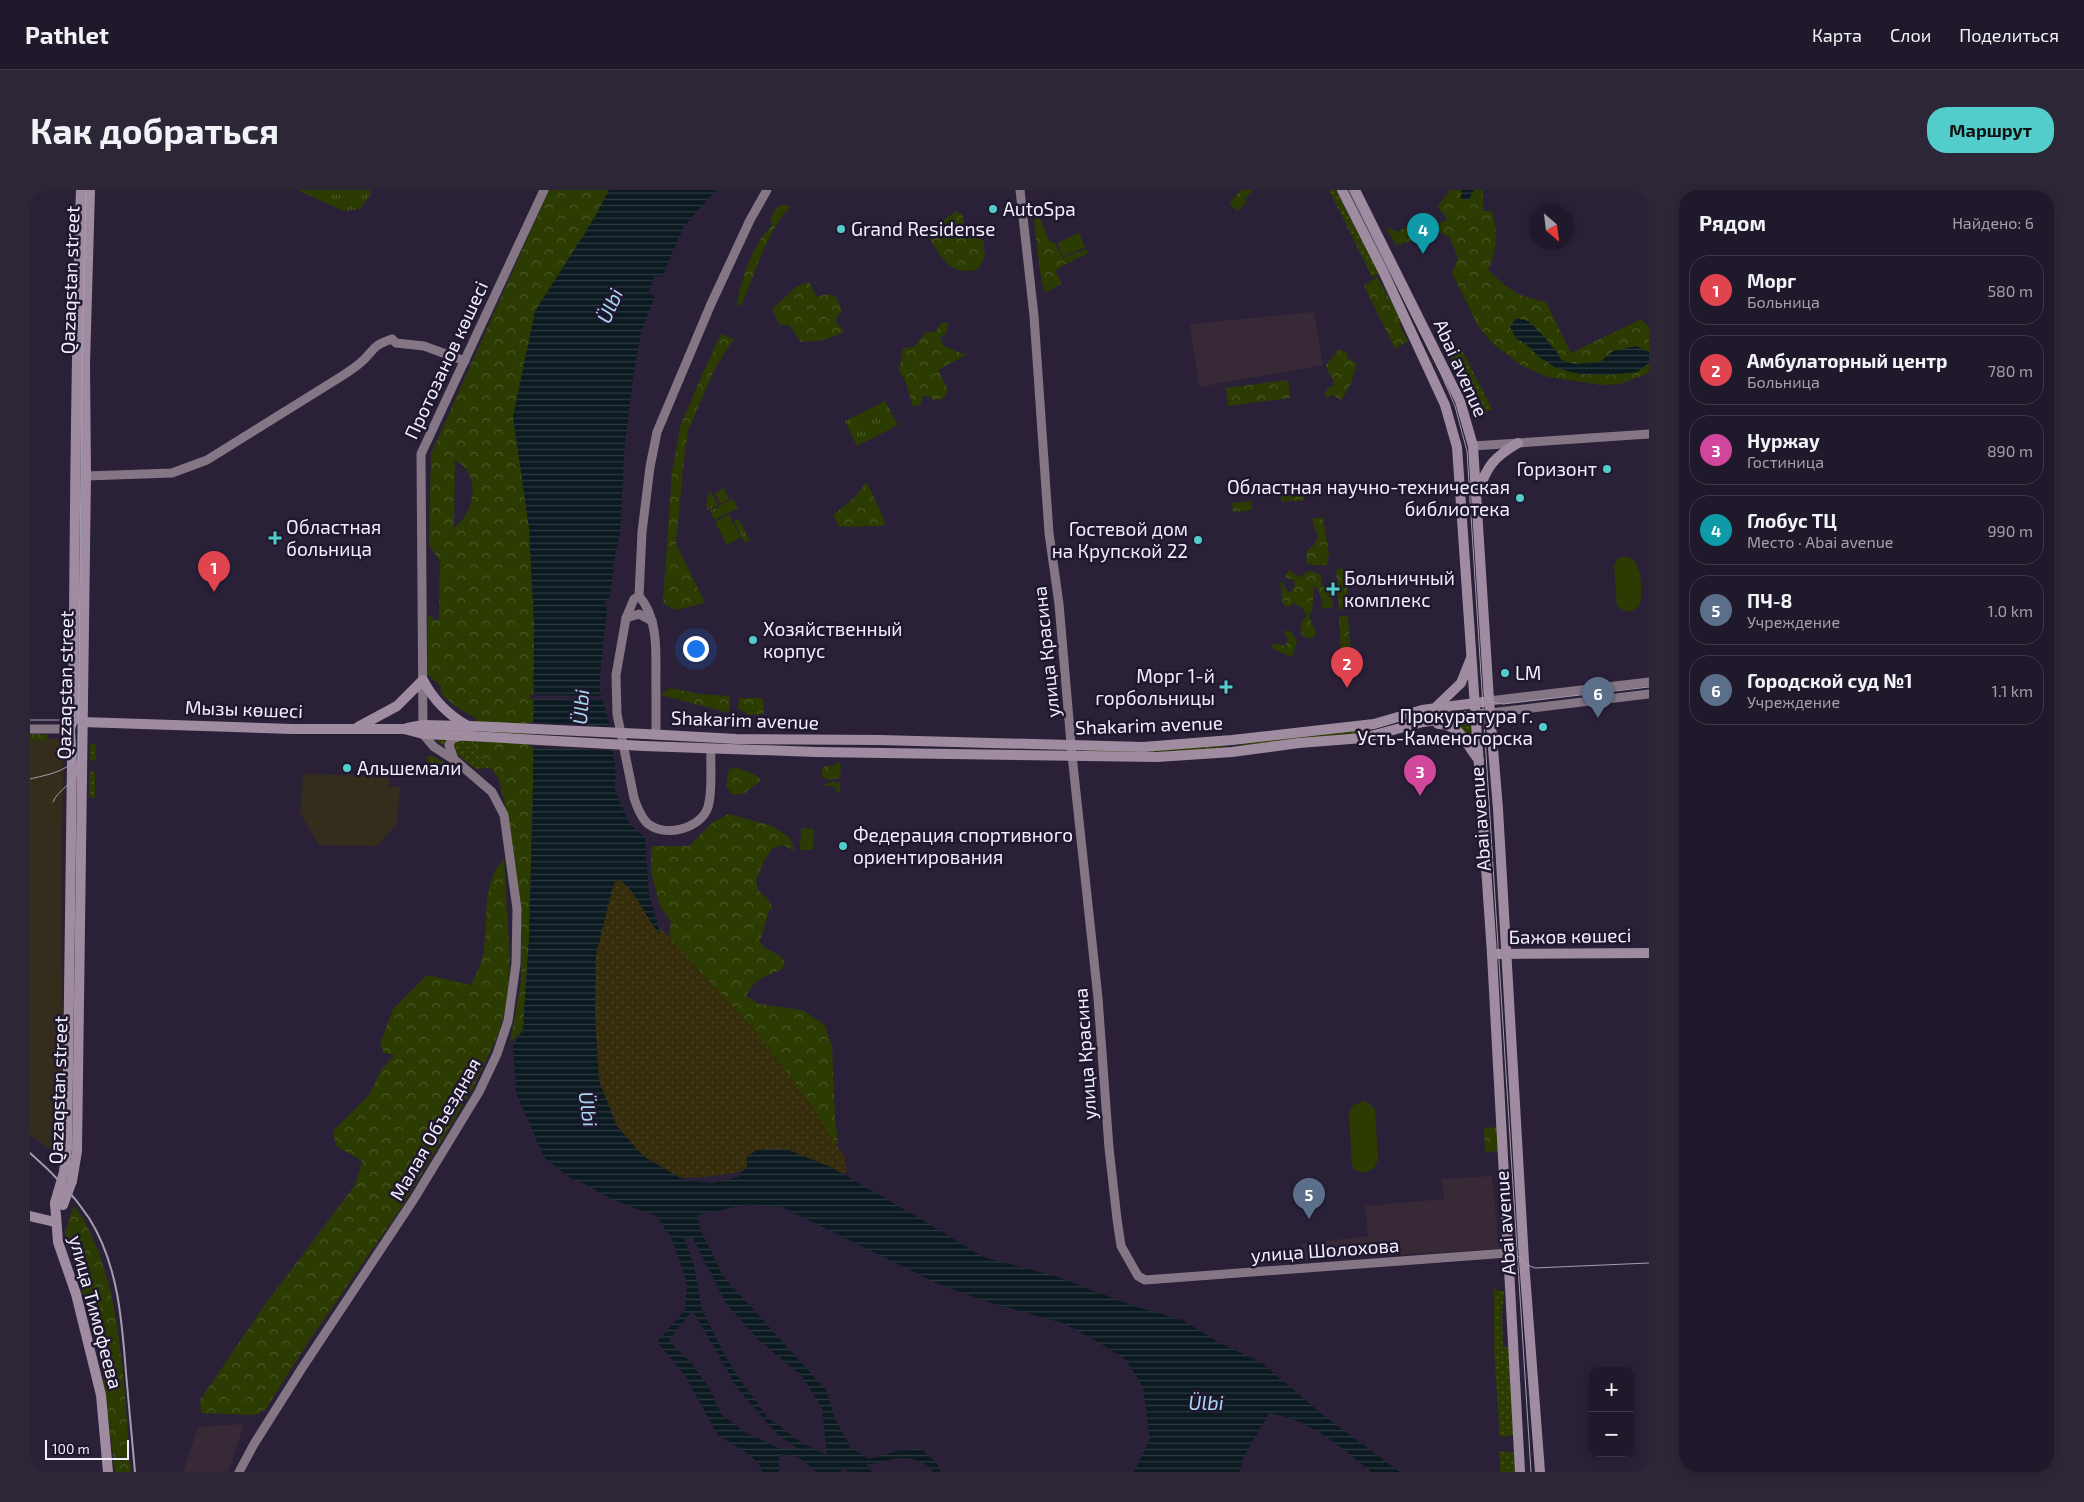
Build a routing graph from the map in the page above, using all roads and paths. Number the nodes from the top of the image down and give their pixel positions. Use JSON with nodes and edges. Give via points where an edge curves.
{"nodes":[{"id":1,"x":81,"y":190,"type":"edge"},
{"id":2,"x":90,"y":190,"type":"edge"},
{"id":3,"x":544,"y":190,"type":"edge"},
{"id":4,"x":767,"y":190,"type":"edge"},
{"id":5,"x":1020,"y":190,"type":"edge"},
{"id":6,"x":1342,"y":190,"type":"edge"},
{"id":7,"x":1355,"y":190,"type":"edge"},
{"id":8,"x":85,"y":224,"type":"junction"},
{"id":9,"x":465,"y":361,"type":"junction"},
{"id":10,"x":1649,"y":434,"type":"edge"},
{"id":11,"x":1518,"y":444,"type":"junction"},
{"id":12,"x":1473,"y":446,"type":"junction"},
{"id":13,"x":1457,"y":447,"type":"junction"},
{"id":14,"x":81,"y":476,"type":"junction"},
{"id":15,"x":1476,"y":498,"type":"junction"},
{"id":16,"x":639,"y":596,"type":"junction"},
{"id":17,"x":79,"y":618,"type":"junction"},
{"id":18,"x":626,"y":618,"type":"junction"},
{"id":19,"x":652,"y":621,"type":"junction"},
{"id":20,"x":1472,"y":654,"type":"junction"},
{"id":21,"x":423,"y":680,"type":"junction"},
{"id":22,"x":1649,"y":682,"type":"edge"},
{"id":23,"x":1649,"y":694,"type":"edge"},
{"id":24,"x":1489,"y":701,"type":"junction"},
{"id":25,"x":1476,"y":703,"type":"junction"},
{"id":26,"x":82,"y":705,"type":"junction"},
{"id":27,"x":1435,"y":708,"type":"junction"},
{"id":28,"x":1490,"y":713,"type":"junction"},
{"id":29,"x":1477,"y":714,"type":"junction"},
{"id":30,"x":82,"y":722,"type":"junction"},
{"id":31,"x":98,"y":722,"type":"junction"},
{"id":32,"x":1427,"y":722,"type":"junction"},
{"id":33,"x":1374,"y":724,"type":"junction"},
{"id":34,"x":355,"y":728,"type":"junction"},
{"id":35,"x":30,"y":729,"type":"edge"},
{"id":36,"x":70,"y":729,"type":"junction"},
{"id":37,"x":423,"y":729,"type":"junction"},
{"id":38,"x":467,"y":731,"type":"junction"},
{"id":39,"x":651,"y":734,"type":"junction"},
{"id":40,"x":1377,"y":735,"type":"junction"},
{"id":41,"x":82,"y":738,"type":"junction"},
{"id":42,"x":736,"y":739,"type":"junction"},
{"id":43,"x":829,"y":740,"type":"junction"},
{"id":44,"x":905,"y":740,"type":"junction"},
{"id":45,"x":1232,"y":740,"type":"junction"},
{"id":46,"x":711,"y":749,"type":"junction"},
{"id":47,"x":736,"y":750,"type":"junction"},
{"id":48,"x":1071,"y":750,"type":"junction"},
{"id":49,"x":828,"y":752,"type":"junction"},
{"id":50,"x":1232,"y":752,"type":"junction"},
{"id":51,"x":905,"y":754,"type":"junction"},
{"id":52,"x":454,"y":760,"type":"junction"},
{"id":53,"x":1479,"y":760,"type":"junction"},
{"id":54,"x":76,"y":812,"type":"junction"},
{"id":55,"x":75,"y":892,"type":"junction"},
{"id":56,"x":1649,"y":953,"type":"edge"},
{"id":57,"x":1492,"y":954,"type":"junction"},
{"id":58,"x":1506,"y":955,"type":"junction"},
{"id":59,"x":59,"y":1204,"type":"junction"},
{"id":60,"x":30,"y":1216,"type":"edge"},
{"id":61,"x":55,"y":1222,"type":"junction"},
{"id":62,"x":1508,"y":1253,"type":"junction"},
{"id":63,"x":1145,"y":1280,"type":"joint"},
{"id":64,"x":108,"y":1472,"type":"edge"},
{"id":65,"x":239,"y":1472,"type":"edge"},
{"id":66,"x":1520,"y":1472,"type":"edge"},
{"id":67,"x":1540,"y":1472,"type":"edge"}],
"edges":[{"from":1,"to":8,"type":"main road","name":"Qazaqstan street"},
{"from":2,"to":8,"type":"main road","name":"Qazaqstan street"},
{"from":3,"to":9,"type":"street","name":"Протозанов көшесі"},
{"from":4,"to":16,"type":"street","via":[[710,304],[657,432],[642,532]]},
{"from":5,"to":48,"type":"street","name":"улица Красина"},
{"from":6,"to":13,"type":"main road","name":"Abai avenue","via":[[1445,405]]},
{"from":7,"to":12,"type":"main road","name":"Abai avenue","via":[[1460,401]]},
{"from":8,"to":14,"type":"main road","name":"Qazaqstan street"},
{"from":9,"to":14,"type":"street","via":[[424,346],[396,343],[392,339],[381,342],[361,363],[342,376],[207,460],[172,473]]},
{"from":9,"to":21,"type":"street","name":"Протозанов көшесі","via":[[421,454]]},
{"from":10,"to":11,"type":"street"},
{"from":11,"to":12,"type":"street"},
{"from":11,"to":15,"type":"main road","via":[[1491,463]]},
{"from":12,"to":13,"type":"main road"},
{"from":12,"to":15,"type":"main road","name":"Abai avenue"},
{"from":13,"to":20,"type":"main road","name":"Abai avenue"},
{"from":14,"to":17,"type":"main road","name":"Qazaqstan street"},
{"from":15,"to":24,"type":"main road","name":"Abai avenue"},
{"from":16,"to":18,"type":"street","via":[[630,604]]},
{"from":16,"to":19,"type":"street"},
{"from":17,"to":26,"type":"main road","name":"Qazaqstan street"},
{"from":17,"to":36,"type":"main road","name":"Qazaqstan street"},
{"from":18,"to":19,"type":"street","via":[[639,614]]},
{"from":18,"to":46,"type":"street","via":[[616,675],[616,701],[634,798],[646,822],[661,829],[674,830],[688,827],[701,819],[708,807]]},
{"from":19,"to":39,"type":"street","via":[[656,663]]},
{"from":20,"to":25,"type":"main road","name":"Abai avenue"},
{"from":20,"to":27,"type":"main road","via":[[1461,683]]},
{"from":21,"to":34,"type":"main road","via":[[397,706]]},
{"from":21,"to":37,"type":"street","name":"Протозанов көшесі"},
{"from":21,"to":38,"type":"main road","via":[[432,696]]},
{"from":22,"to":24,"type":"street","name":"Shakarim avenue"},
{"from":23,"to":28,"type":"street","name":"Shakarim avenue"},
{"from":24,"to":25,"type":"main road","name":"Shakarim avenue"},
{"from":24,"to":28,"type":"main road","name":"Abai avenue"},
{"from":25,"to":27,"type":"main road","name":"Shakarim avenue"},
{"from":25,"to":29,"type":"main road","name":"Abai avenue"},
{"from":26,"to":30,"type":"main road","name":"Qazaqstan street"},
{"from":26,"to":31,"type":"main road"},
{"from":27,"to":33,"type":"main road","name":"Shakarim avenue"},
{"from":28,"to":29,"type":"main road","name":"Shakarim avenue"},
{"from":28,"to":58,"type":"main road","name":"Abai avenue"},
{"from":29,"to":32,"type":"main road","name":"Shakarim avenue"},
{"from":29,"to":53,"type":"main road","name":"Abai avenue"},
{"from":30,"to":31,"type":"main road","name":"Мызы көшесі"},
{"from":30,"to":36,"type":"main road"},
{"from":30,"to":41,"type":"main road","name":"Qazaqstan street"},
{"from":31,"to":34,"type":"main road","name":"Мызы көшесі"},
{"from":31,"to":41,"type":"main road"},
{"from":32,"to":40,"type":"main road","name":"Shakarim avenue"},
{"from":32,"to":53,"type":"main road","via":[[1454,727]]},
{"from":33,"to":40,"type":"main road"},
{"from":33,"to":45,"type":"main road","name":"Shakarim avenue"},
{"from":34,"to":37,"type":"main road","name":"Мызы көшесі"},
{"from":35,"to":36,"type":"street"},
{"from":36,"to":54,"type":"main road","name":"Qazaqstan street"},
{"from":37,"to":38,"type":"main road","name":"Мызы көшесі"},
{"from":37,"to":52,"type":"street","name":"Малая Объездная","via":[[434,746]]},
{"from":38,"to":39,"type":"main road","name":"Shakarim avenue","bridge":true},
{"from":38,"to":46,"type":"main road","name":"Shakarim avenue","bridge":true},
{"from":38,"to":52,"type":"street","via":[[452,739],[449,745]]},
{"from":39,"to":42,"type":"main road","name":"Shakarim avenue"},
{"from":40,"to":50,"type":"main road","name":"Shakarim avenue"},
{"from":41,"to":54,"type":"main road","name":"Qazaqstan street"},
{"from":42,"to":43,"type":"main road","name":"Shakarim avenue"},
{"from":42,"to":47,"type":"street"},
{"from":43,"to":44,"type":"main road","name":"Shakarim avenue"},
{"from":43,"to":49,"type":"main road"},
{"from":44,"to":48,"type":"main road","name":"Shakarim avenue"},
{"from":44,"to":51,"type":"main road"},
{"from":45,"to":48,"type":"main road","name":"Shakarim avenue"},
{"from":45,"to":50,"type":"main road"},
{"from":46,"to":47,"type":"main road","name":"Shakarim avenue"},
{"from":47,"to":49,"type":"main road","name":"Shakarim avenue"},
{"from":48,"to":50,"type":"main road","name":"Shakarim avenue","via":[[1157,757]]},
{"from":48,"to":51,"type":"main road","name":"Shakarim avenue"},
{"from":48,"to":63,"type":"street","name":"улица Красина","via":[[1098,998],[1117,1219],[1121,1246],[1138,1276]]},
{"from":49,"to":51,"type":"main road","name":"Shakarim avenue"},
{"from":52,"to":65,"type":"street","name":"Малая Объездная","via":[[492,792],[504,815],[517,909],[516,964],[503,1038],[474,1101]]},
{"from":53,"to":57,"type":"main road","name":"Abai avenue"},
{"from":54,"to":55,"type":"main road","name":"Qazaqstan street"},
{"from":55,"to":59,"type":"main road","name":"Qazaqstan street","bridge":true,"via":[[67,1149]]},
{"from":55,"to":59,"type":"main road","name":"Qazaqstan street","bridge":true,"via":[[77,1151],[72,1181]]},
{"from":56,"to":58,"type":"main road","name":"Бажов көшесі"},
{"from":57,"to":58,"type":"main road","name":"Бажов көшесі"},
{"from":57,"to":62,"type":"main road","name":"Abai avenue"},
{"from":58,"to":67,"type":"main road","name":"Abai avenue"},
{"from":59,"to":61,"type":"main road","name":"улица Тимофеева"},
{"from":60,"to":61,"type":"main road"},
{"from":61,"to":64,"type":"main road","name":"улица Тимофеева","via":[[101,1395]]},
{"from":62,"to":63,"type":"street","name":"улица Шолохова"},
{"from":62,"to":66,"type":"main road","name":"Abai avenue"}]}
